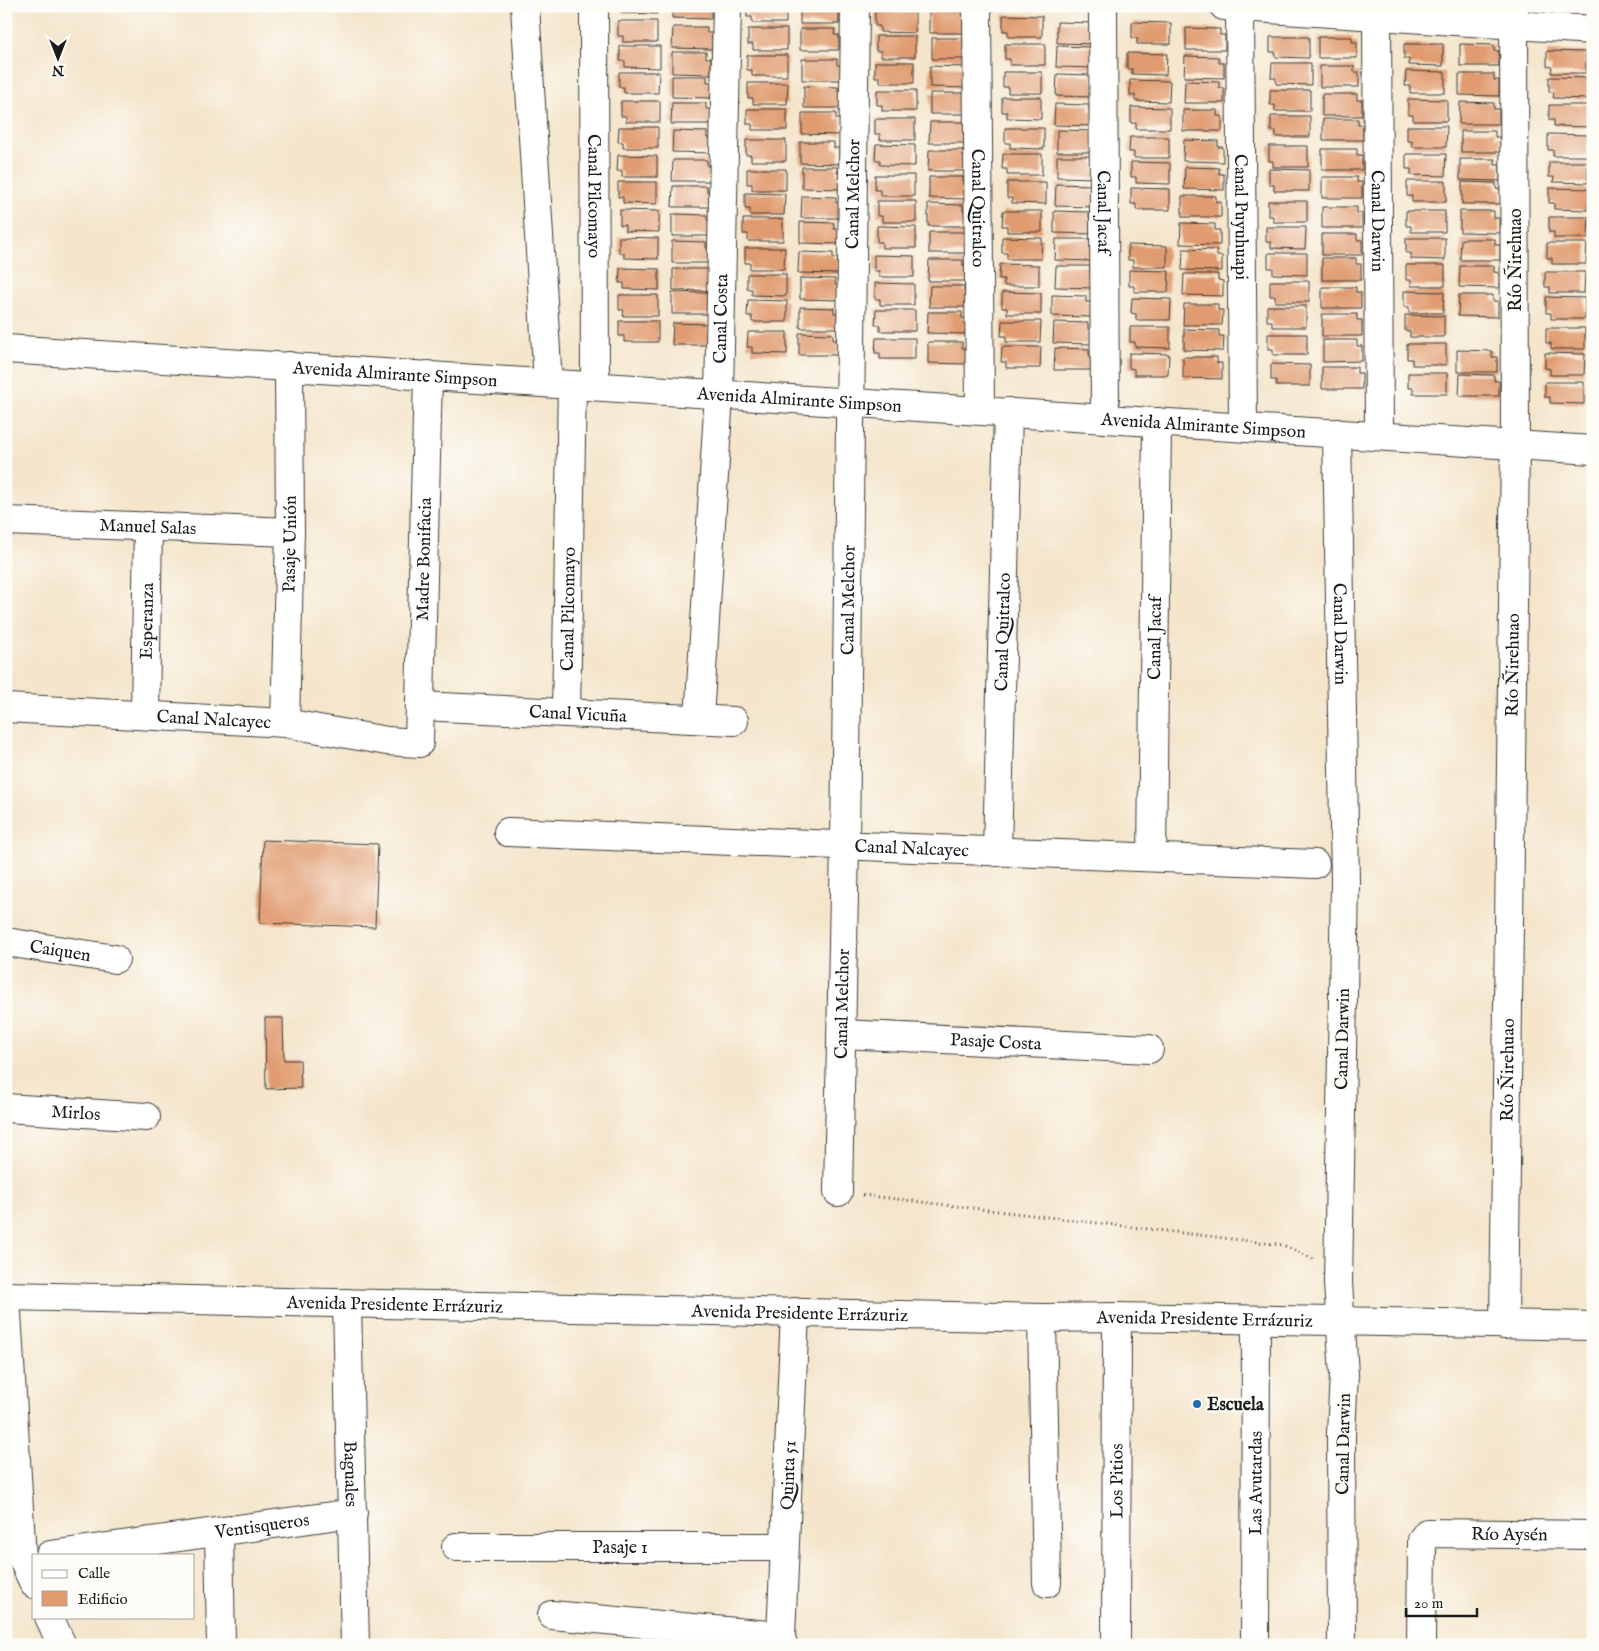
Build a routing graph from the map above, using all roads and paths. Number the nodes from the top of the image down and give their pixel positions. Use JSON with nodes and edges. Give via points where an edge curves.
{"nodes":[{"id":1,"x":525,"y":6,"type":"edge"},
{"id":2,"x":594,"y":6,"type":"edge"},
{"id":3,"x":727,"y":6,"type":"edge"},
{"id":4,"x":856,"y":6,"type":"edge"},
{"id":5,"x":977,"y":6,"type":"edge"},
{"id":6,"x":1103,"y":6,"type":"edge"},
{"id":7,"x":1235,"y":7,"type":"edge"},
{"id":8,"x":1377,"y":11,"type":"edge"},
{"id":9,"x":1514,"y":15,"type":"edge"},
{"id":10,"x":1593,"y":30,"type":"edge"},
{"id":11,"x":6,"y":349,"type":"edge"},
{"id":12,"x":289,"y":366,"type":"junction"},
{"id":13,"x":428,"y":375,"type":"junction"},
{"id":14,"x":572,"y":385,"type":"junction"},
{"id":15,"x":719,"y":394,"type":"junction"},
{"id":16,"x":852,"y":402,"type":"junction"},
{"id":17,"x":980,"y":410,"type":"junction"},
{"id":18,"x":1008,"y":412,"type":"junction"},
{"id":19,"x":1105,"y":419,"type":"junction"},
{"id":20,"x":1157,"y":422,"type":"junction"},
{"id":21,"x":1243,"y":427,"type":"junction"},
{"id":22,"x":1337,"y":433,"type":"junction"},
{"id":23,"x":1379,"y":436,"type":"junction"},
{"id":24,"x":1515,"y":445,"type":"junction"},
{"id":25,"x":1593,"y":450,"type":"edge"},
{"id":26,"x":6,"y":520,"type":"edge"},
{"id":27,"x":148,"y":526,"type":"junction"},
{"id":28,"x":290,"y":532,"type":"junction"},
{"id":29,"x":420,"y":706,"type":"junction"},
{"id":30,"x":6,"y":708,"type":"edge"},
{"id":31,"x":566,"y":713,"type":"junction"},
{"id":32,"x":145,"y":715,"type":"junction"},
{"id":33,"x":699,"y":719,"type":"junction"},
{"id":34,"x":734,"y":721,"type":"dead end"},
{"id":35,"x":285,"y":723,"type":"junction"},
{"id":36,"x":419,"y":743,"type":"joint"},
{"id":37,"x":508,"y":832,"type":"dead end"},
{"id":38,"x":846,"y":844,"type":"junction"},
{"id":39,"x":997,"y":852,"type":"junction"},
{"id":40,"x":1152,"y":856,"type":"junction"},
{"id":41,"x":1315,"y":864,"type":"dead end"},
{"id":42,"x":6,"y":942,"type":"edge"},
{"id":43,"x":115,"y":959,"type":"dead end"},
{"id":44,"x":842,"y":1034,"type":"junction"},
{"id":45,"x":1149,"y":1049,"type":"dead end"},
{"id":46,"x":6,"y":1108,"type":"edge"},
{"id":47,"x":146,"y":1117,"type":"dead end"},
{"id":48,"x":838,"y":1192,"type":"joint"},
{"id":49,"x":1338,"y":1270,"type":"junction"},
{"id":50,"x":6,"y":1296,"type":"edge"},
{"id":51,"x":347,"y":1302,"type":"junction"},
{"id":52,"x":795,"y":1312,"type":"junction"},
{"id":53,"x":1117,"y":1317,"type":"junction"},
{"id":54,"x":1042,"y":1318,"type":"junction"},
{"id":55,"x":1256,"y":1320,"type":"junction"},
{"id":56,"x":1341,"y":1322,"type":"junction"},
{"id":57,"x":1504,"y":1325,"type":"junction"},
{"id":58,"x":1593,"y":1326,"type":"edge"},
{"id":59,"x":354,"y":1513,"type":"junction"},
{"id":60,"x":219,"y":1532,"type":"junction"},
{"id":61,"x":1593,"y":1535,"type":"edge"},
{"id":62,"x":456,"y":1547,"type":"dead end"},
{"id":63,"x":784,"y":1547,"type":"junction"},
{"id":64,"x":57,"y":1554,"type":"edge"},
{"id":65,"x":21,"y":1559,"type":"edge"},
{"id":66,"x":32,"y":1580,"type":"edge"},
{"id":67,"x":1047,"y":1583,"type":"dead end"},
{"id":68,"x":552,"y":1615,"type":"dead end"},
{"id":69,"x":49,"y":1618,"type":"edge"},
{"id":70,"x":782,"y":1641,"type":"edge"},
{"id":71,"x":62,"y":1645,"type":"edge"},
{"id":72,"x":221,"y":1645,"type":"edge"},
{"id":73,"x":355,"y":1645,"type":"edge"},
{"id":74,"x":1116,"y":1645,"type":"edge"},
{"id":75,"x":1255,"y":1645,"type":"edge"},
{"id":76,"x":1342,"y":1645,"type":"edge"},
{"id":77,"x":1421,"y":1645,"type":"edge"}],
"edges":[{"from":1,"to":14,"type":"street"},
{"from":2,"to":14,"type":"street","name":"Canal Pilcomayo"},
{"from":3,"to":15,"type":"street","name":"Canal Costa"},
{"from":4,"to":16,"type":"street","name":"Canal Melchor"},
{"from":5,"to":17,"type":"street","name":"Canal Quitralco"},
{"from":6,"to":19,"type":"street","name":"Canal Jacaf"},
{"from":7,"to":8,"type":"street"},
{"from":7,"to":21,"type":"street","name":"Canal Puyuhuapi"},
{"from":8,"to":9,"type":"street"},
{"from":8,"to":23,"type":"street","name":"Canal Darwin"},
{"from":9,"to":10,"type":"street"},
{"from":9,"to":24,"type":"street","name":"Río Ñirehuao"},
{"from":11,"to":12,"type":"street","name":"Avenida Almirante Simpson"},
{"from":12,"to":13,"type":"street","name":"Avenida Almirante Simpson"},
{"from":12,"to":28,"type":"street","name":"Pasaje Unión"},
{"from":13,"to":14,"type":"street","name":"Avenida Almirante Simpson"},
{"from":13,"to":29,"type":"street","name":"Madre Bonifacia"},
{"from":14,"to":15,"type":"street","name":"Avenida Almirante Simpson"},
{"from":14,"to":31,"type":"street","name":"Canal Pilcomayo"},
{"from":15,"to":16,"type":"street","name":"Avenida Almirante Simpson"},
{"from":15,"to":33,"type":"street","name":"Canal Costa"},
{"from":16,"to":17,"type":"street","name":"Avenida Almirante Simpson"},
{"from":16,"to":38,"type":"street","name":"Canal Melchor"},
{"from":17,"to":18,"type":"street","name":"Avenida Almirante Simpson"},
{"from":18,"to":19,"type":"street","name":"Avenida Almirante Simpson"},
{"from":18,"to":39,"type":"street","name":"Canal Quitralco"},
{"from":19,"to":20,"type":"street","name":"Avenida Almirante Simpson"},
{"from":20,"to":21,"type":"street","name":"Avenida Almirante Simpson"},
{"from":20,"to":40,"type":"street","name":"Canal Jacaf"},
{"from":21,"to":22,"type":"street","name":"Avenida Almirante Simpson"},
{"from":22,"to":23,"type":"street","name":"Avenida Almirante Simpson"},
{"from":22,"to":49,"type":"street","name":"Canal Darwin","via":[[1345,881]]},
{"from":23,"to":24,"type":"street","name":"Avenida Almirante Simpson"},
{"from":24,"to":25,"type":"street","name":"Avenida Almirante Simpson"},
{"from":24,"to":57,"type":"street","name":"Río Ñirehuao"},
{"from":26,"to":27,"type":"street","name":"Manuel Salas"},
{"from":27,"to":28,"type":"street","name":"Manuel Salas"},
{"from":27,"to":32,"type":"street","name":"Esperanza"},
{"from":28,"to":35,"type":"street","name":"Pasaje Unión"},
{"from":29,"to":31,"type":"street","name":"Canal Vicuña"},
{"from":29,"to":36,"type":"street","name":"Madre Bonifacia"},
{"from":30,"to":32,"type":"street","name":"Canal Nalcayec"},
{"from":31,"to":33,"type":"street","name":"Canal Vicuña"},
{"from":32,"to":35,"type":"street","name":"Canal Nalcayec"},
{"from":33,"to":34,"type":"street","name":"Canal Vicuña"},
{"from":35,"to":36,"type":"street","name":"Canal Nalcayec","via":[[387,741]]},
{"from":37,"to":38,"type":"street","name":"Canal Nalcayec"},
{"from":38,"to":39,"type":"street","name":"Canal Nalcayec"},
{"from":38,"to":44,"type":"street","name":"Canal Melchor"},
{"from":39,"to":40,"type":"street","name":"Canal Nalcayec"},
{"from":40,"to":41,"type":"street","name":"Canal Nalcayec"},
{"from":42,"to":43,"type":"street","name":"Caiquen"},
{"from":44,"to":45,"type":"street","name":"Pasaje Costa"},
{"from":44,"to":48,"type":"street","name":"Canal Melchor"},
{"from":46,"to":47,"type":"street","name":"Mirlos"},
{"from":48,"to":49,"type":"path","via":[[1283,1245]]},
{"from":49,"to":56,"type":"street","name":"Canal Darwin"},
{"from":50,"to":51,"type":"street","name":"Avenida Presidente Errázuriz"},
{"from":50,"to":65,"type":"street"},
{"from":51,"to":52,"type":"street","name":"Avenida Presidente Errázuriz"},
{"from":51,"to":59,"type":"street","name":"Baguales"},
{"from":52,"to":54,"type":"street","name":"Avenida Presidente Errázuriz"},
{"from":52,"to":63,"type":"street","name":"Quinta 51"},
{"from":53,"to":54,"type":"street","name":"Avenida Presidente Errázuriz"},
{"from":53,"to":55,"type":"street","name":"Avenida Presidente Errázuriz"},
{"from":53,"to":74,"type":"street","name":"Los Pitios"},
{"from":54,"to":67,"type":"street"},
{"from":55,"to":56,"type":"street","name":"Avenida Presidente Errázuriz"},
{"from":55,"to":75,"type":"street","name":"Las Avutardas"},
{"from":56,"to":57,"type":"street","name":"Avenida Presidente Errázuriz"},
{"from":56,"to":76,"type":"street","name":"Canal Darwin","via":[[1344,1374],[1341,1434]]},
{"from":57,"to":58,"type":"street","name":"Avenida Presidente Errázuriz"},
{"from":59,"to":60,"type":"street","name":"Ventisqueros"},
{"from":59,"to":73,"type":"street","name":"Baguales"},
{"from":60,"to":64,"type":"street","name":"Ventisqueros"},
{"from":60,"to":72,"type":"street"},
{"from":61,"to":77,"type":"street","name":"Río Aysén","via":[[1427,1533],[1422,1540]]},
{"from":62,"to":63,"type":"street","name":"Pasaje 1"},
{"from":63,"to":70,"type":"street","name":"Quinta 51"},
{"from":65,"to":66,"type":"street"},
{"from":68,"to":70,"type":"street"},
{"from":69,"to":71,"type":"street"}]}
